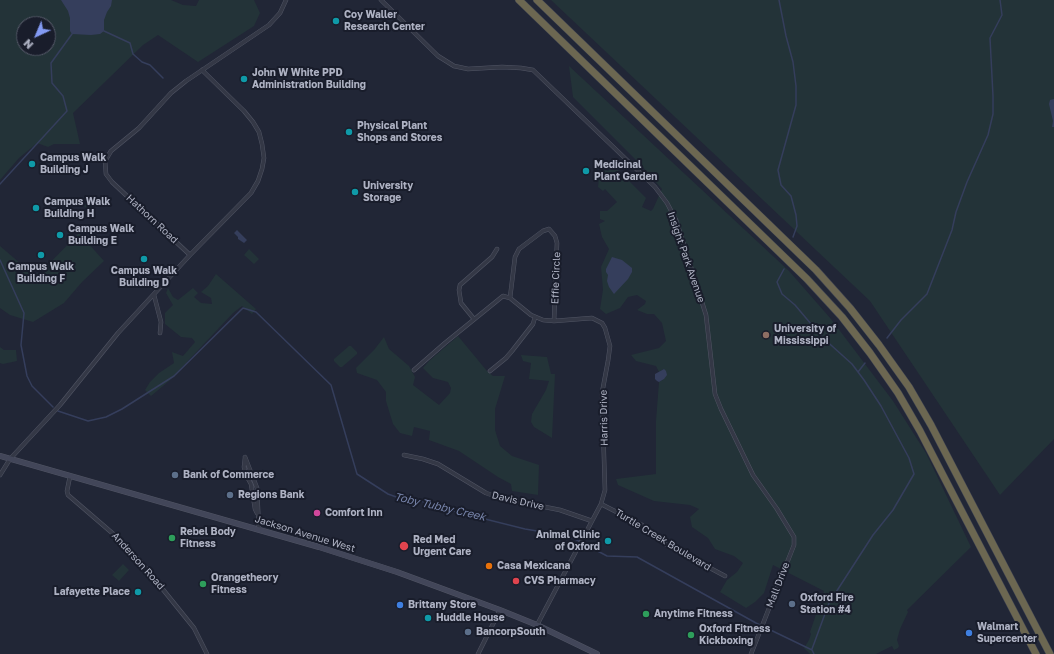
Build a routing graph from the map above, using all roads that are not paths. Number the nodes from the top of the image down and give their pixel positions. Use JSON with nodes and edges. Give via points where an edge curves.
{"nodes":[{"id":1,"x":286,"y":0,"type":"edge"},
{"id":2,"x":380,"y":0,"type":"edge"},
{"id":3,"x":519,"y":0,"type":"edge"},
{"id":4,"x":537,"y":0,"type":"edge"},
{"id":5,"x":202,"y":70,"type":"junction"},
{"id":6,"x":497,"y":249,"type":"dead end"},
{"id":7,"x":190,"y":255,"type":"junction"},
{"id":8,"x":154,"y":295,"type":"junction"},
{"id":9,"x":510,"y":298,"type":"junction"},
{"id":10,"x":535,"y":317,"type":"junction"},
{"id":11,"x":474,"y":319,"type":"junction"},
{"id":12,"x":554,"y":321,"type":"junction"},
{"id":13,"x":160,"y":333,"type":"dead end"},
{"id":14,"x":414,"y":370,"type":"dead end"},
{"id":15,"x":490,"y":371,"type":"dead end"},
{"id":16,"x":404,"y":455,"type":"dead end"},
{"id":17,"x":0,"y":456,"type":"edge"},
{"id":18,"x":10,"y":459,"type":"junction"},
{"id":19,"x":0,"y":475,"type":"edge"},
{"id":20,"x":70,"y":476,"type":"junction"},
{"id":21,"x":601,"y":504,"type":"junction"},
{"id":22,"x":258,"y":514,"type":"junction"},
{"id":23,"x":592,"y":521,"type":"junction"},
{"id":24,"x":259,"y":530,"type":"junction"},
{"id":25,"x":794,"y":537,"type":"joint"},
{"id":26,"x":725,"y":576,"type":"dead end"},
{"id":27,"x":500,"y":610,"type":"junction"},
{"id":28,"x":537,"y":626,"type":"junction"},
{"id":29,"x":207,"y":654,"type":"edge"},
{"id":30,"x":478,"y":654,"type":"edge"},
{"id":31,"x":597,"y":654,"type":"edge"},
{"id":32,"x":751,"y":654,"type":"edge"},
{"id":33,"x":1036,"y":654,"type":"edge"},
{"id":34,"x":1050,"y":654,"type":"edge"}],
"edges":[{"from":1,"to":5,"type":"street","name":"Hathorn Road","via":[[280,13],[269,26]]},
{"from":2,"to":25,"type":"street","name":"Insight Park Avenue","via":[[438,56],[454,66],[468,70],[502,67],[533,70],[655,187],[676,220],[706,315],[715,394],[753,475]]},
{"from":3,"to":33,"type":"highway","via":[[796,268],[842,317],[894,387],[920,431]]},
{"from":4,"to":34,"type":"highway","via":[[816,270],[875,339],[909,387],[931,425]]},
{"from":5,"to":7,"type":"street","via":[[253,122],[259,132],[264,158],[258,181],[250,193]]},
{"from":5,"to":7,"type":"street","name":"Hathorn Road","via":[[172,93],[139,128],[110,151],[105,161],[106,174],[112,182]]},
{"from":6,"to":11,"type":"street","via":[[492,257],[460,285],[461,303]]},
{"from":7,"to":8,"type":"street"},
{"from":8,"to":13,"type":"street","via":[[161,322]]},
{"from":8,"to":18,"type":"street"},
{"from":9,"to":10,"type":"street","name":"Harris Drive"},
{"from":9,"to":11,"type":"street","via":[[501,297]]},
{"from":9,"to":12,"type":"street","name":"Effie Circle","via":[[514,257],[519,250],[549,229],[557,243]]},
{"from":10,"to":12,"type":"street","name":"Harris Drive"},
{"from":10,"to":15,"type":"street","via":[[533,324],[512,351]]},
{"from":11,"to":14,"type":"street"},
{"from":12,"to":21,"type":"street","name":"Harris Drive","via":[[592,318],[602,323],[607,333],[610,346],[602,393],[605,490]]},
{"from":16,"to":23,"type":"street","name":"Davis Drive","via":[[438,464],[486,493],[500,498],[560,510]]},
{"from":17,"to":18,"type":"main road","name":"Jackson Avenue West"},
{"from":18,"to":19,"type":"street"},
{"from":18,"to":20,"type":"main road","name":"Jackson Avenue West"},
{"from":20,"to":24,"type":"main road","name":"Jackson Avenue West"},
{"from":20,"to":29,"type":"street","name":"Anderson Road","via":[[68,495],[118,538],[140,561],[194,628]]},
{"from":21,"to":23,"type":"street","name":"Harris Drive"},
{"from":21,"to":26,"type":"street","name":"Turtle Creek Boulevard","via":[[642,525],[665,544]]},
{"from":22,"to":22,"type":"street","via":[[258,488],[245,457],[244,467]]},
{"from":22,"to":24,"type":"street"},
{"from":23,"to":28,"type":"street","name":"Harris Drive"},
{"from":24,"to":27,"type":"main road","name":"Jackson Avenue West","via":[[397,572]]},
{"from":25,"to":32,"type":"street","name":"Mall Drive","via":[[794,545]]},
{"from":27,"to":28,"type":"main road","name":"Jackson Avenue West"},
{"from":27,"to":30,"type":"street"},
{"from":28,"to":31,"type":"main road","name":"Jackson Avenue West"}]}
